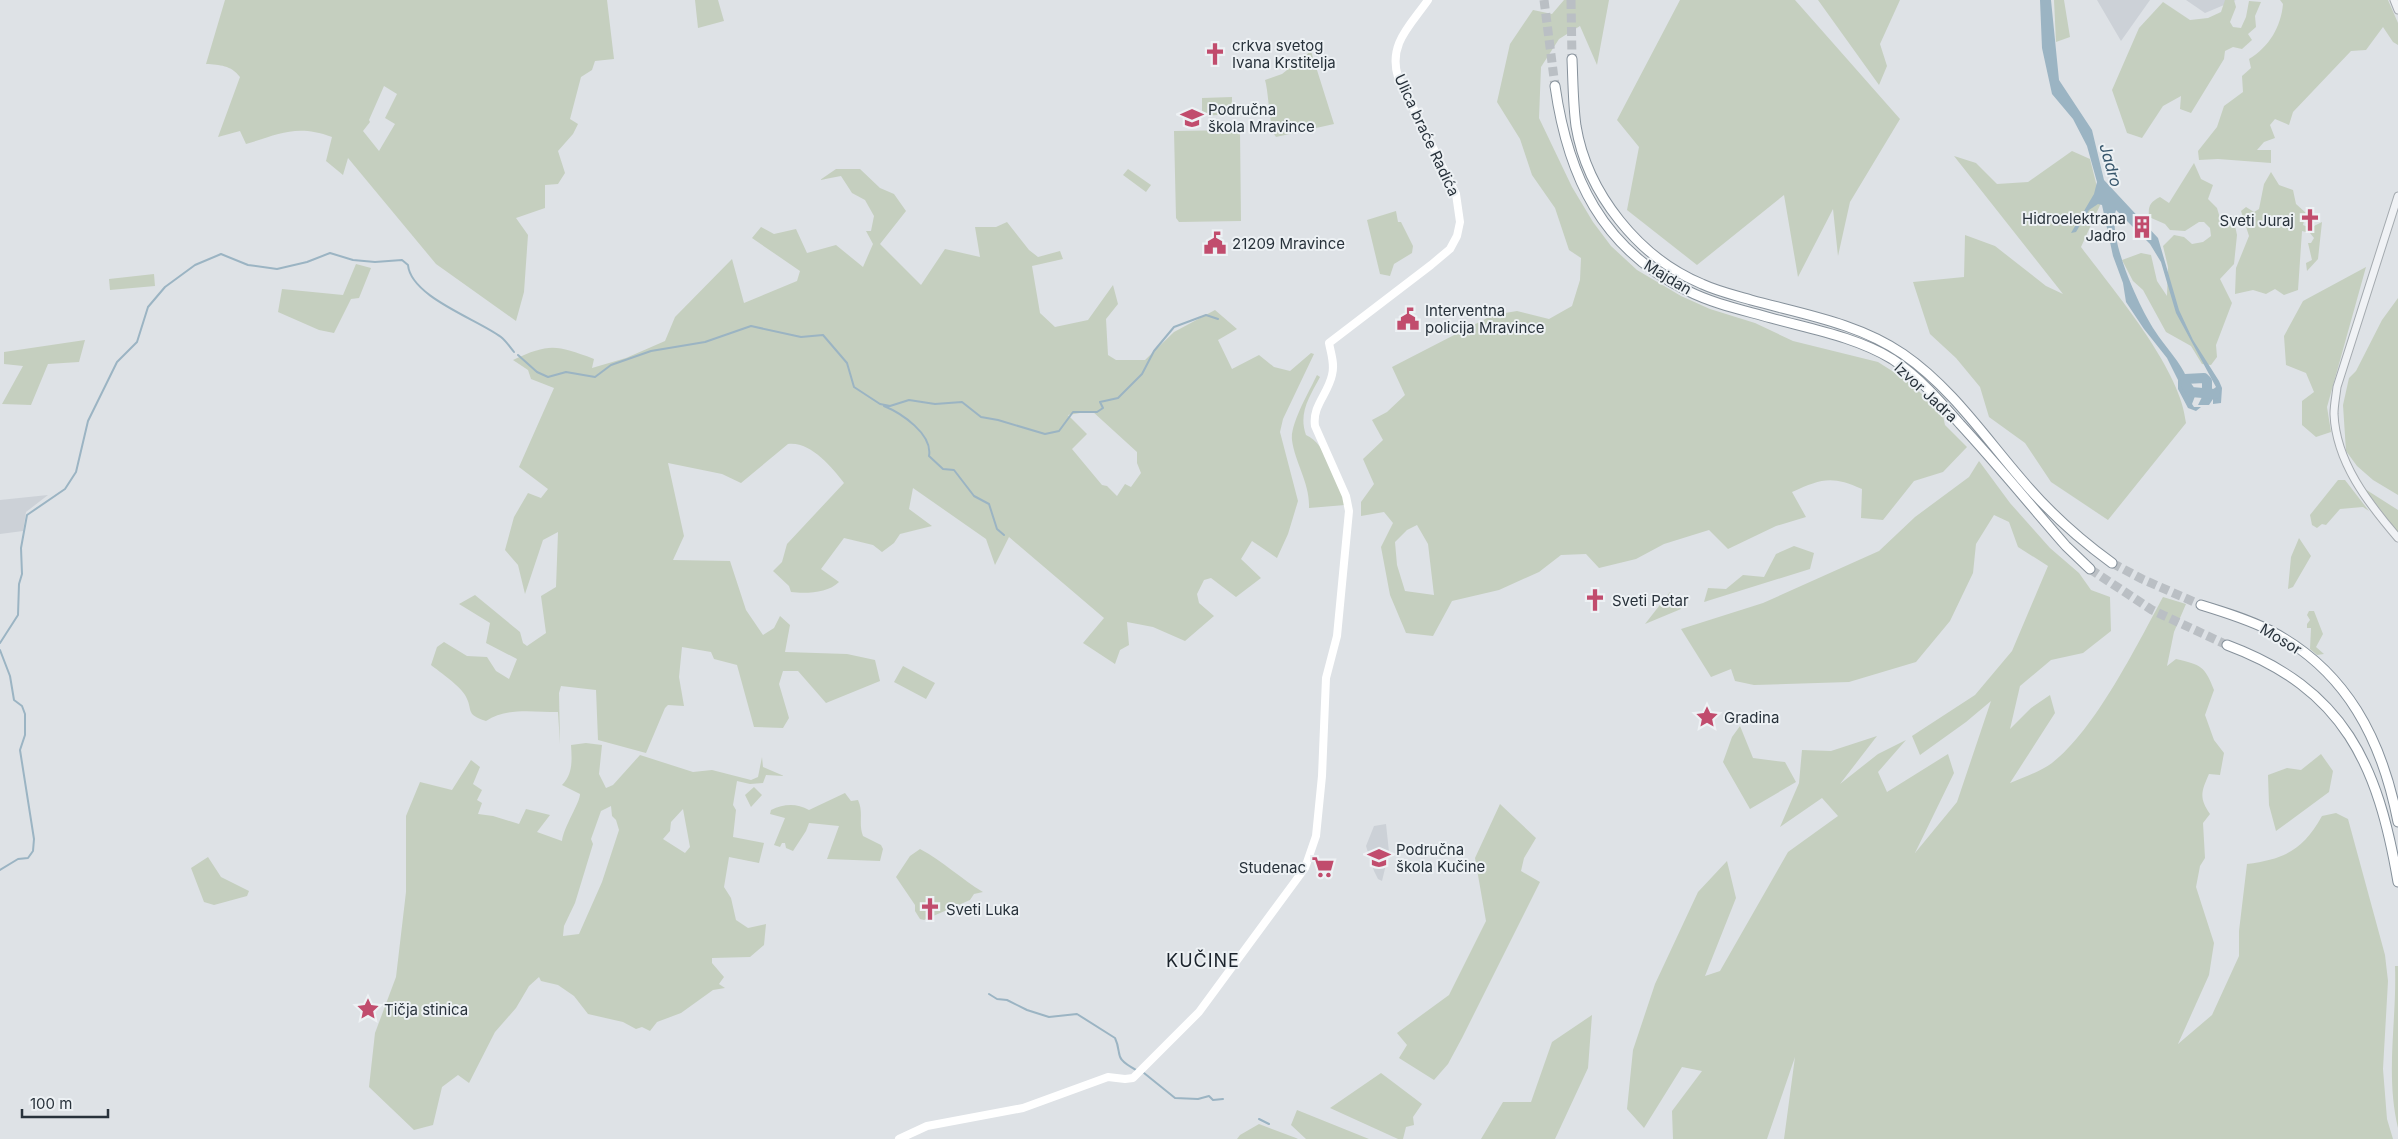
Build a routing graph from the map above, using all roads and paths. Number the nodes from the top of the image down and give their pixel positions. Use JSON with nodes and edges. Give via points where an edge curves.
{"nodes":[{"id":1,"x":1428,"y":0,"type":"edge"},
{"id":2,"x":2394,"y":0,"type":"edge"},
{"id":3,"x":2398,"y":10,"type":"edge"},
{"id":4,"x":1572,"y":59,"type":"tunnel mouth"},
{"id":5,"x":1555,"y":86,"type":"tunnel mouth"},
{"id":6,"x":2398,"y":196,"type":"edge"},
{"id":7,"x":1876,"y":338,"type":"joint"},
{"id":8,"x":1872,"y":349,"type":"joint"},
{"id":9,"x":2398,"y":538,"type":"edge"},
{"id":10,"x":2112,"y":563,"type":"tunnel mouth"},
{"id":11,"x":2090,"y":570,"type":"tunnel mouth"},
{"id":12,"x":2201,"y":605,"type":"tunnel mouth"},
{"id":13,"x":2227,"y":645,"type":"tunnel mouth"},
{"id":14,"x":2398,"y":822,"type":"edge"},
{"id":15,"x":2398,"y":882,"type":"edge"},
{"id":16,"x":899,"y":1139,"type":"edge"}],
"edges":[{"from":1,"to":16,"type":"main road","name":"Ulica braće Radića","via":[[1398,44],[1394,63],[1456,194],[1460,222],[1450,249],[1329,343],[1334,363],[1332,375],[1315,410],[1315,426],[1349,504],[1348,540],[1337,636],[1326,678],[1316,836],[1305,868],[1198,1012],[1133,1078],[1108,1077],[1023,1108],[928,1126]]},
{"from":2,"to":3,"type":"street"},
{"from":4,"to":7,"type":"highway","name":"Majdan","via":[[1576,128],[1583,152],[1598,187],[1632,235],[1683,275],[1721,292],[1834,322]]},
{"from":5,"to":8,"type":"highway","name":"Majdan","via":[[1566,144],[1576,173],[1593,207],[1624,246],[1662,277],[1689,291]]},
{"from":6,"to":9,"type":"street","via":[[2337,387],[2334,414],[2346,463],[2377,513]]},
{"from":7,"to":10,"type":"highway","name":"Izvor Jadra","via":[[1902,353],[1947,390],[2024,482],[2059,518]]},
{"from":8,"to":11,"type":"highway","name":"Izvor Jadra","via":[[1915,376]]},
{"from":12,"to":14,"type":"highway","name":"Mosor","via":[[2235,616],[2282,638],[2323,669],[2368,727],[2381,756]]},
{"from":13,"to":15,"type":"highway","name":"Mosor","via":[[2277,668],[2312,691],[2352,738],[2380,803]]}]}
